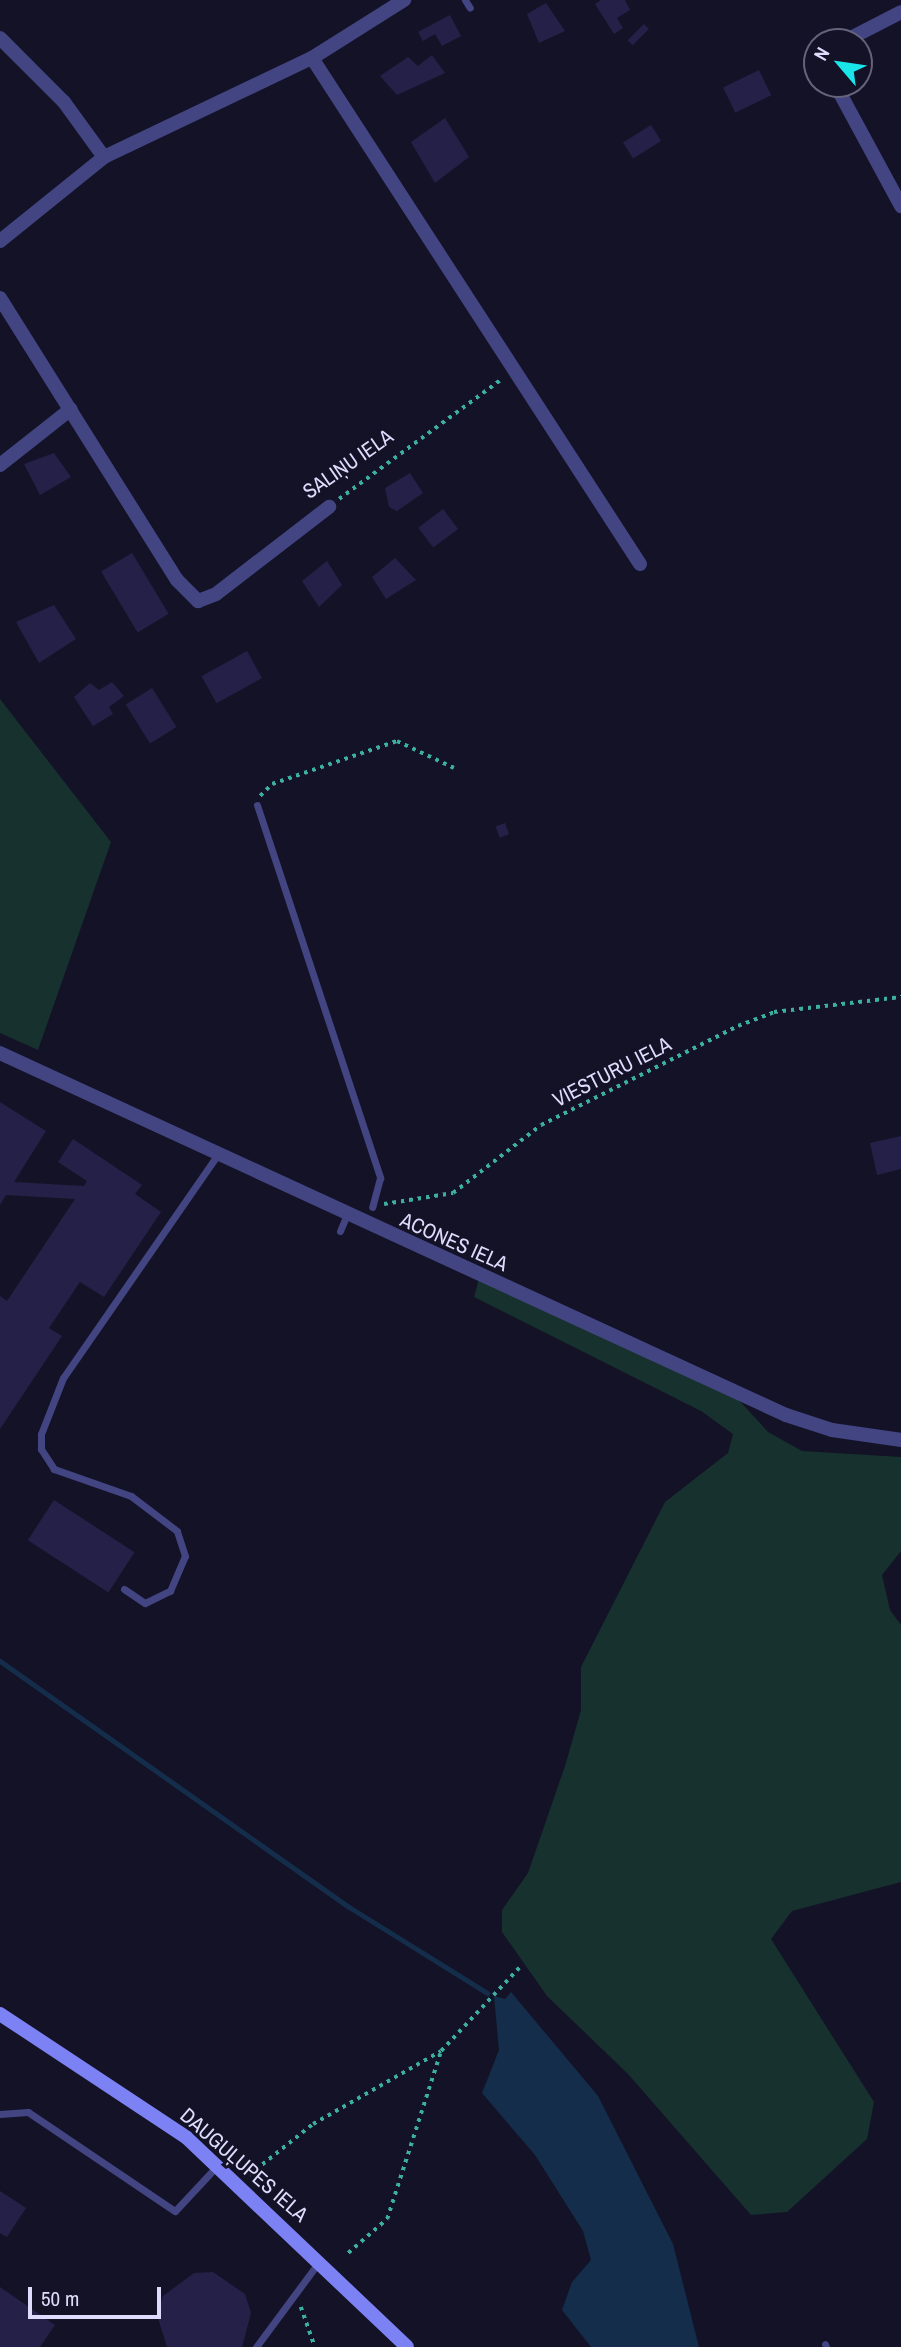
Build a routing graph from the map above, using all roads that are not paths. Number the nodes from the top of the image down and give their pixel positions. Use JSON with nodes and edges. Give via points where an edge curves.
{"nodes":[{"id":1,"x":404,"y":0,"type":"edge"},
{"id":2,"x":465,"y":0,"type":"edge"},
{"id":3,"x":470,"y":8,"type":"dead end"},
{"id":4,"x":901,"y":12,"type":"edge"},
{"id":5,"x":870,"y":28,"type":"edge"},
{"id":6,"x":0,"y":38,"type":"edge"},
{"id":7,"x":312,"y":58,"type":"junction"},
{"id":8,"x":843,"y":98,"type":"edge"},
{"id":9,"x":104,"y":157,"type":"junction"},
{"id":10,"x":901,"y":206,"type":"edge"},
{"id":11,"x":0,"y":241,"type":"edge"},
{"id":12,"x":0,"y":298,"type":"edge"},
{"id":13,"x":71,"y":409,"type":"junction"},
{"id":14,"x":0,"y":465,"type":"edge"},
{"id":15,"x":328,"y":507,"type":"road end"},
{"id":16,"x":640,"y":564,"type":"dead end"},
{"id":17,"x":257,"y":805,"type":"road end"},
{"id":18,"x":0,"y":1053,"type":"edge"},
{"id":19,"x":216,"y":1157,"type":"junction"},
{"id":20,"x":372,"y":1207,"type":"road end"},
{"id":21,"x":901,"y":1440,"type":"edge"},
{"id":22,"x":124,"y":1588,"type":"dead end"},
{"id":23,"x":0,"y":2014,"type":"edge"},
{"id":24,"x":0,"y":2114,"type":"edge"},
{"id":25,"x":218,"y":2165,"type":"junction"},
{"id":26,"x":320,"y":2262,"type":"junction"},
{"id":27,"x":258,"y":2346,"type":"edge"},
{"id":28,"x":407,"y":2347,"type":"edge"}],
"edges":[{"from":1,"to":7,"type":"street"},
{"from":2,"to":3,"type":"lane"},
{"from":4,"to":5,"type":"street"},
{"from":6,"to":9,"type":"street","via":[[64,103]]},
{"from":7,"to":9,"type":"street"},
{"from":7,"to":16,"type":"street"},
{"from":8,"to":10,"type":"street"},
{"from":9,"to":11,"type":"street"},
{"from":12,"to":13,"type":"street","name":"SALIŅU IELA"},
{"from":13,"to":14,"type":"street"},
{"from":13,"to":15,"type":"street","name":"SALIŅU IELA","via":[[177,580],[198,601],[216,594]]},
{"from":17,"to":20,"type":"lane","via":[[380,1178]]},
{"from":18,"to":19,"type":"street","name":"ACONES IELA"},
{"from":19,"to":21,"type":"street","name":"ACONES IELA","via":[[343,1224],[786,1415],[832,1430]]},
{"from":19,"to":22,"type":"lane","via":[[63,1378],[41,1434],[41,1449],[54,1469],[131,1496],[177,1531],[185,1556],[170,1591],[145,1603]]},
{"from":23,"to":25,"type":"street","name":"DAUGUĻUPES IELA"},
{"from":24,"to":25,"type":"lane","via":[[28,2112],[175,2211]]},
{"from":25,"to":26,"type":"street","name":"DAUGUĻUPES IELA"},
{"from":26,"to":27,"type":"lane","via":[[295,2289]]},
{"from":26,"to":28,"type":"street","name":"DAUGUĻUPES IELA"}]}
